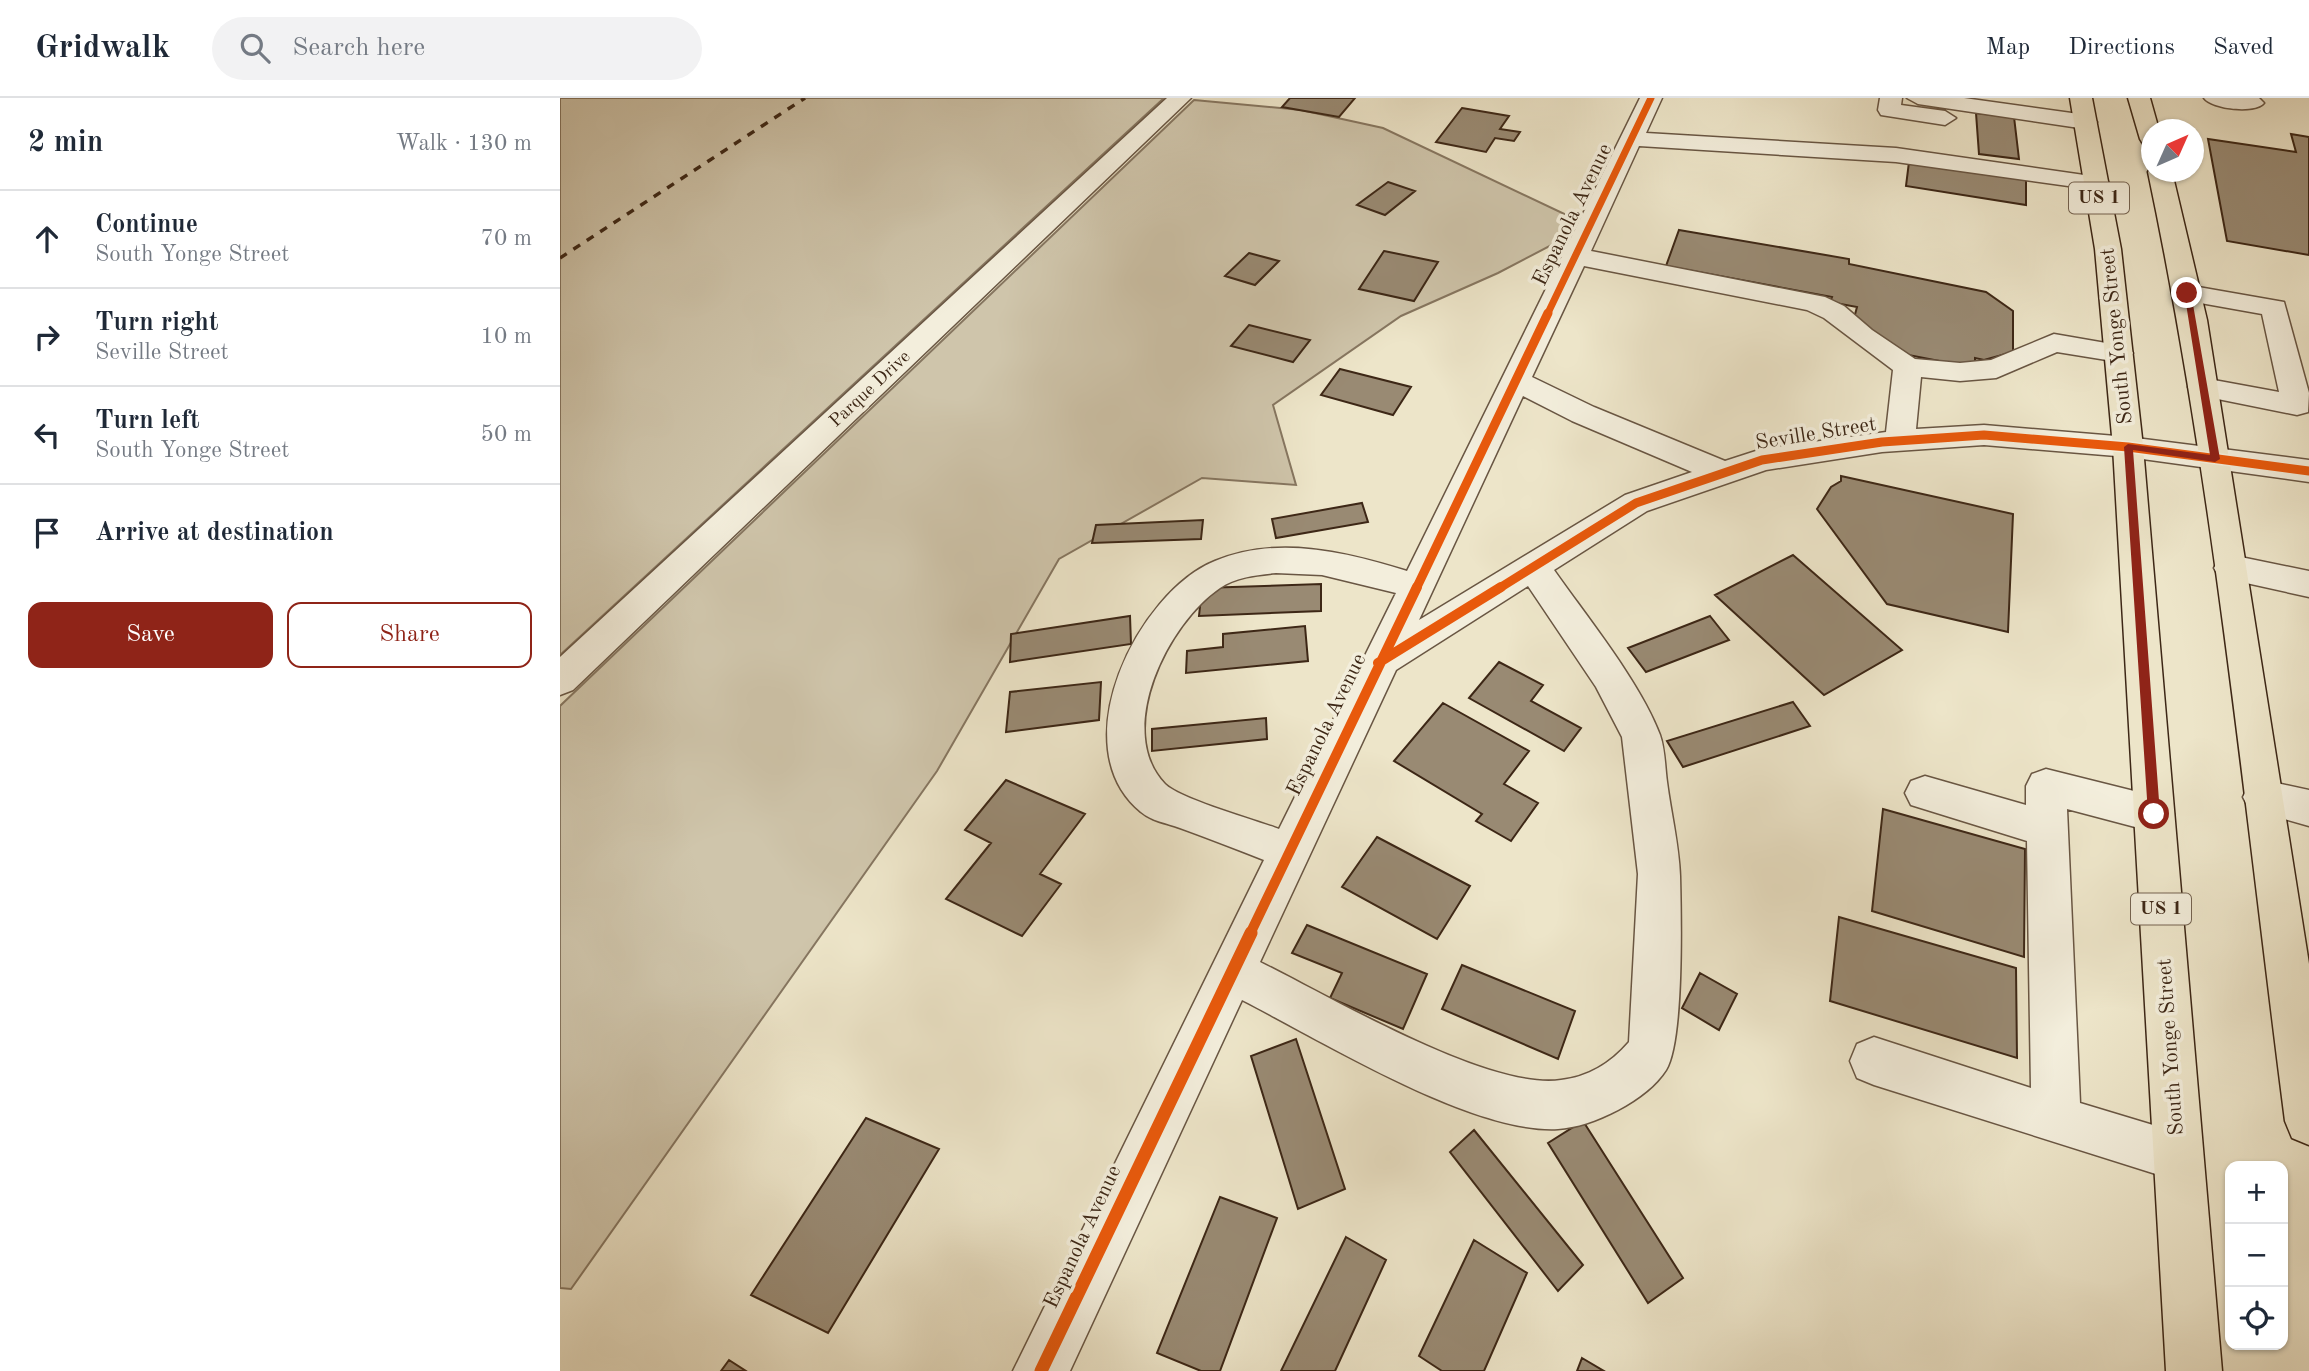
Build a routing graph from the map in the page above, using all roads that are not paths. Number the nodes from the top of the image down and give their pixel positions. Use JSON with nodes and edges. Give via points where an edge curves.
{"nodes":[{"id":1,"x":1180,"y":98,"type":"edge"},
{"id":2,"x":1651,"y":98,"type":"edge"},
{"id":3,"x":1891,"y":98,"type":"edge"},
{"id":4,"x":1918,"y":98,"type":"edge"},
{"id":5,"x":2139,"y":98,"type":"edge"},
{"id":6,"x":2215,"y":98,"type":"edge"},
{"id":7,"x":2253,"y":103,"type":"dead end"},
{"id":8,"x":1966,"y":106,"type":"junction"},
{"id":9,"x":2084,"y":110,"type":"edge"},
{"id":10,"x":2145,"y":119,"type":"edge"},
{"id":11,"x":1631,"y":139,"type":"junction"},
{"id":12,"x":2162,"y":182,"type":"edge"},
{"id":13,"x":2097,"y":183,"type":"junction"},
{"id":14,"x":1575,"y":256,"type":"junction"},
{"id":15,"x":2187,"y":293,"type":"junction"},
{"id":16,"x":2119,"y":353,"type":"junction"},
{"id":17,"x":1908,"y":367,"type":"junction"},
{"id":18,"x":1515,"y":380,"type":"junction"},
{"id":19,"x":2203,"y":387,"type":"junction"},
{"id":20,"x":1900,"y":441,"type":"junction"},
{"id":21,"x":2128,"y":447,"type":"junction"},
{"id":22,"x":2215,"y":459,"type":"junction"},
{"id":23,"x":2309,"y":471,"type":"edge"},
{"id":24,"x":1723,"y":473,"type":"junction"},
{"id":25,"x":1533,"y":567,"type":"junction"},
{"id":26,"x":2231,"y":568,"type":"junction"},
{"id":27,"x":2309,"y":584,"type":"edge"},
{"id":28,"x":1415,"y":586,"type":"junction"},
{"id":29,"x":1378,"y":663,"type":"junction"},
{"id":30,"x":560,"y":680,"type":"edge"},
{"id":31,"x":1925,"y":793,"type":"dead end"},
{"id":32,"x":2263,"y":797,"type":"junction"},
{"id":33,"x":2309,"y":808,"type":"edge"},
{"id":34,"x":2154,"y":814,"type":"junction"},
{"id":35,"x":2047,"y":829,"type":"junction"},
{"id":36,"x":1288,"y":851,"type":"junction"},
{"id":37,"x":1231,"y":971,"type":"junction"},
{"id":38,"x":2298,"y":974,"type":"edge"},
{"id":39,"x":1874,"y":1061,"type":"dead end"},
{"id":40,"x":2056,"y":1120,"type":"junction"},
{"id":41,"x":2309,"y":1121,"type":"edge"},
{"id":42,"x":2178,"y":1156,"type":"junction"},
{"id":43,"x":1041,"y":1371,"type":"edge"},
{"id":44,"x":2194,"y":1371,"type":"edge"}],
"edges":[{"from":1,"to":30,"type":"street","name":"Parque Drive"},
{"from":2,"to":11,"type":"street","name":"Espanola Avenue"},
{"from":3,"to":8,"type":"street","via":[[1889,110],[1965,121]]},
{"from":4,"to":8,"type":"street"},
{"from":5,"to":10,"type":"main road"},
{"from":6,"to":7,"type":"street"},
{"from":8,"to":9,"type":"street"},
{"from":9,"to":13,"type":"main road","name":"South Yonge Street","number":"US 1"},
{"from":11,"to":13,"type":"street","via":[[1888,154],[2039,185]]},
{"from":11,"to":14,"type":"street","name":"Espanola Avenue"},
{"from":12,"to":15,"type":"main road"},
{"from":13,"to":16,"type":"main road","name":"South Yonge Street","number":"US 1"},
{"from":14,"to":17,"type":"street","via":[[1815,303]]},
{"from":14,"to":18,"type":"street","name":"Espanola Avenue"},
{"from":15,"to":19,"type":"main road"},
{"from":15,"to":19,"type":"street","via":[[2274,307],[2298,405]]},
{"from":16,"to":17,"type":"street","via":[[2054,343],[1996,369],[1960,372]]},
{"from":16,"to":21,"type":"main road","name":"South Yonge Street","number":"US 1"},
{"from":17,"to":20,"type":"street"},
{"from":18,"to":24,"type":"street"},
{"from":18,"to":28,"type":"street","name":"Espanola Avenue"},
{"from":19,"to":22,"type":"main road"},
{"from":20,"to":21,"type":"street","name":"Seville Street","via":[[1984,435]]},
{"from":20,"to":24,"type":"street","name":"Seville Street","via":[[1762,460]]},
{"from":21,"to":22,"type":"street","name":"Seville Street"},
{"from":21,"to":34,"type":"main road","name":"South Yonge Street","number":"US 1"},
{"from":22,"to":23,"type":"street","name":"Seville Street"},
{"from":22,"to":26,"type":"main road"},
{"from":24,"to":25,"type":"street","name":"Seville Street","via":[[1636,503]]},
{"from":25,"to":29,"type":"street","name":"Seville Street"},
{"from":25,"to":37,"type":"street","via":[[1609,677],[1641,736],[1659,874],[1655,1024],[1650,1053],[1633,1073],[1600,1094],[1559,1105],[1506,1101],[1428,1070]]},
{"from":26,"to":27,"type":"street"},
{"from":26,"to":32,"type":"main road"},
{"from":28,"to":29,"type":"street","name":"Espanola Avenue"},
{"from":28,"to":36,"type":"street","via":[[1351,566],[1294,558],[1257,561],[1224,571],[1192,591],[1161,628],[1127,701],[1124,741],[1135,772],[1155,801]]},
{"from":29,"to":36,"type":"street","name":"Espanola Avenue"},
{"from":31,"to":35,"type":"street"},
{"from":32,"to":33,"type":"street"},
{"from":32,"to":38,"type":"main road"},
{"from":34,"to":35,"type":"street","via":[[2046,786]]},
{"from":34,"to":42,"type":"main road","name":"South Yonge Street","number":"US 1"},
{"from":35,"to":40,"type":"street"},
{"from":36,"to":37,"type":"street","name":"Espanola Avenue"},
{"from":37,"to":43,"type":"street","name":"Espanola Avenue"},
{"from":38,"to":41,"type":"main road"},
{"from":39,"to":40,"type":"street"},
{"from":40,"to":42,"type":"street"},
{"from":42,"to":44,"type":"main road","name":"South Yonge Street","number":"US 1"}]}
